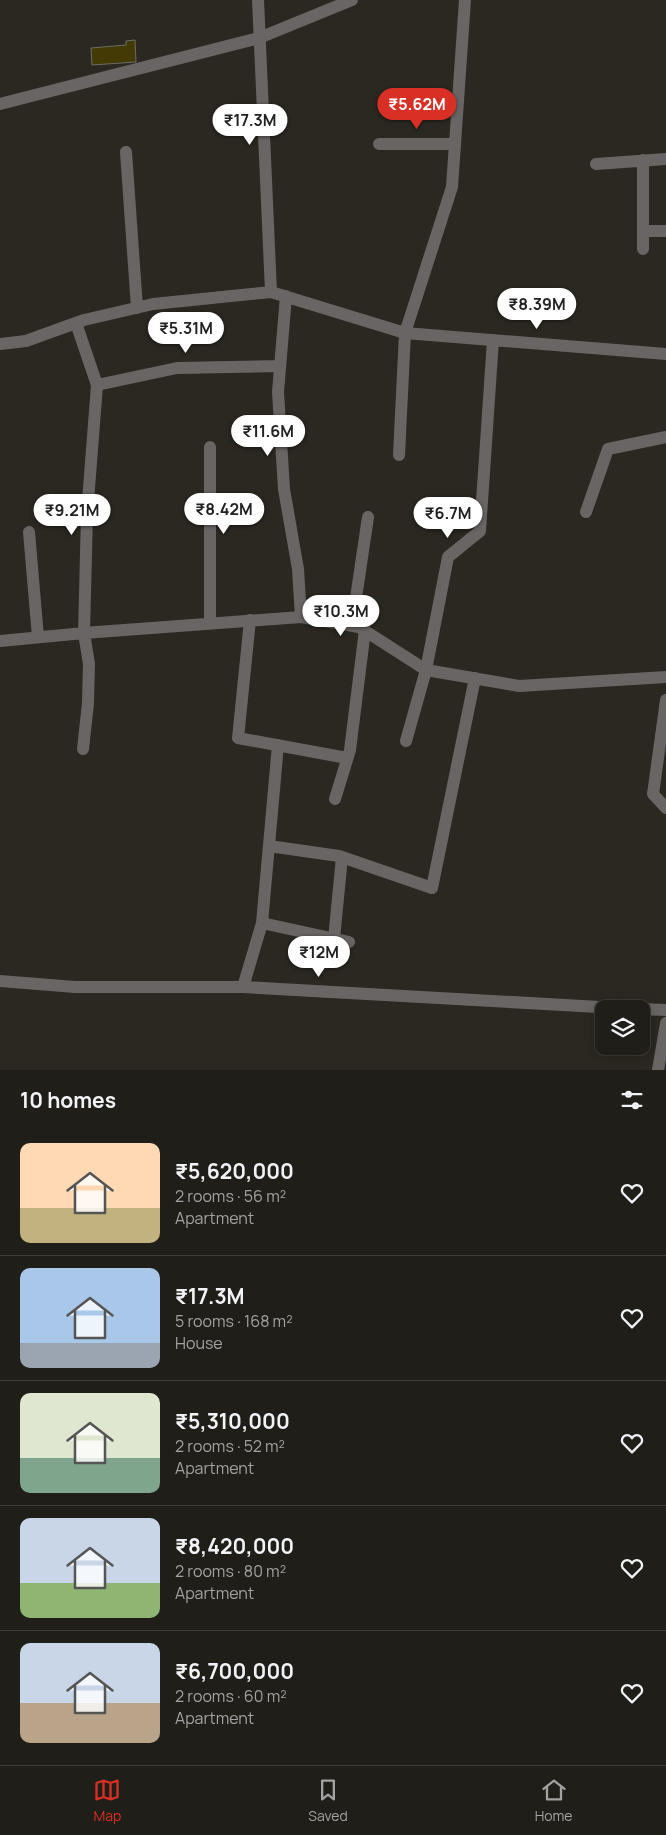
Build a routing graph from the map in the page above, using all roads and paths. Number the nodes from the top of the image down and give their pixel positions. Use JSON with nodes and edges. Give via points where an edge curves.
{"nodes":[{"id":1,"x":258,"y":0,"type":"edge"},
{"id":2,"x":352,"y":0,"type":"edge"},
{"id":3,"x":464,"y":0,"type":"edge"},
{"id":4,"x":259,"y":38,"type":"junction"},
{"id":5,"x":0,"y":104,"type":"edge"},
{"id":6,"x":379,"y":144,"type":"dead end"},
{"id":7,"x":455,"y":144,"type":"junction"},
{"id":8,"x":126,"y":152,"type":"dead end"},
{"id":9,"x":666,"y":159,"type":"edge"},
{"id":10,"x":643,"y":160,"type":"junction"},
{"id":11,"x":596,"y":164,"type":"dead end"},
{"id":12,"x":643,"y":231,"type":"junction"},
{"id":13,"x":666,"y":231,"type":"edge"},
{"id":14,"x":643,"y":249,"type":"dead end"},
{"id":15,"x":271,"y":292,"type":"junction"},
{"id":16,"x":286,"y":296,"type":"junction"},
{"id":17,"x":137,"y":308,"type":"junction"},
{"id":18,"x":76,"y":323,"type":"junction"},
{"id":19,"x":405,"y":334,"type":"junction"},
{"id":20,"x":493,"y":340,"type":"junction"},
{"id":21,"x":0,"y":344,"type":"edge"},
{"id":22,"x":666,"y":354,"type":"edge"},
{"id":23,"x":280,"y":366,"type":"junction"},
{"id":24,"x":97,"y":385,"type":"junction"},
{"id":25,"x":666,"y":437,"type":"edge"},
{"id":26,"x":210,"y":447,"type":"dead end"},
{"id":27,"x":399,"y":455,"type":"dead end"},
{"id":28,"x":586,"y":512,"type":"dead end"},
{"id":29,"x":368,"y":517,"type":"dead end"},
{"id":30,"x":29,"y":532,"type":"dead end"},
{"id":31,"x":301,"y":617,"type":"junction"},
{"id":32,"x":250,"y":620,"type":"junction"},
{"id":33,"x":210,"y":623,"type":"junction"},
{"id":34,"x":352,"y":625,"type":"junction"},
{"id":35,"x":365,"y":630,"type":"junction"},
{"id":36,"x":84,"y":632,"type":"junction"},
{"id":37,"x":38,"y":637,"type":"junction"},
{"id":38,"x":0,"y":641,"type":"edge"},
{"id":39,"x":426,"y":670,"type":"junction"},
{"id":40,"x":666,"y":677,"type":"edge"},
{"id":41,"x":475,"y":678,"type":"junction"},
{"id":42,"x":666,"y":700,"type":"edge"},
{"id":43,"x":406,"y":741,"type":"dead end"},
{"id":44,"x":278,"y":745,"type":"junction"},
{"id":45,"x":83,"y":749,"type":"dead end"},
{"id":46,"x":347,"y":758,"type":"junction"},
{"id":47,"x":335,"y":799,"type":"dead end"},
{"id":48,"x":666,"y":808,"type":"edge"},
{"id":49,"x":269,"y":846,"type":"junction"},
{"id":50,"x":342,"y":857,"type":"junction"},
{"id":51,"x":262,"y":923,"type":"junction"},
{"id":52,"x":334,"y":939,"type":"junction"},
{"id":53,"x":349,"y":942,"type":"dead end"},
{"id":54,"x":0,"y":981,"type":"edge"},
{"id":55,"x":243,"y":987,"type":"junction"},
{"id":56,"x":595,"y":1007,"type":"edge"},
{"id":57,"x":650,"y":1009,"type":"edge"},
{"id":58,"x":666,"y":1010,"type":"edge"},
{"id":59,"x":666,"y":1023,"type":"edge"},
{"id":60,"x":658,"y":1070,"type":"edge"}],
"edges":[{"from":1,"to":4,"type":"street"},
{"from":2,"to":4,"type":"street"},
{"from":3,"to":7,"type":"street"},
{"from":4,"to":5,"type":"street"},
{"from":4,"to":15,"type":"street"},
{"from":6,"to":7,"type":"street"},
{"from":7,"to":19,"type":"street","via":[[452,187]]},
{"from":8,"to":17,"type":"street"},
{"from":9,"to":10,"type":"street"},
{"from":10,"to":11,"type":"street"},
{"from":10,"to":12,"type":"street"},
{"from":12,"to":13,"type":"street"},
{"from":12,"to":14,"type":"street"},
{"from":15,"to":16,"type":"street"},
{"from":15,"to":17,"type":"street"},
{"from":16,"to":19,"type":"street"},
{"from":16,"to":23,"type":"street"},
{"from":17,"to":18,"type":"street"},
{"from":18,"to":21,"type":"street","via":[[26,341]]},
{"from":18,"to":24,"type":"street"},
{"from":19,"to":20,"type":"street"},
{"from":19,"to":27,"type":"street"},
{"from":20,"to":22,"type":"street"},
{"from":20,"to":39,"type":"street","via":[[480,531],[448,557]]},
{"from":23,"to":24,"type":"street","via":[[177,368]]},
{"from":23,"to":31,"type":"street","via":[[278,392],[284,489],[298,568]]},
{"from":24,"to":36,"type":"street","via":[[87,514]]},
{"from":25,"to":28,"type":"street","via":[[608,449]]},
{"from":26,"to":33,"type":"street"},
{"from":29,"to":34,"type":"street"},
{"from":30,"to":37,"type":"street"},
{"from":31,"to":32,"type":"street"},
{"from":31,"to":34,"type":"street"},
{"from":32,"to":33,"type":"street"},
{"from":32,"to":44,"type":"street","via":[[238,738]]},
{"from":33,"to":36,"type":"street"},
{"from":34,"to":35,"type":"street"},
{"from":35,"to":39,"type":"street"},
{"from":35,"to":46,"type":"street"},
{"from":36,"to":37,"type":"street"},
{"from":36,"to":45,"type":"street","via":[[89,664]]},
{"from":37,"to":38,"type":"street"},
{"from":39,"to":41,"type":"street"},
{"from":39,"to":43,"type":"street"},
{"from":40,"to":41,"type":"street","via":[[519,686]]},
{"from":41,"to":50,"type":"street","via":[[432,888]]},
{"from":42,"to":48,"type":"street","via":[[653,794]]},
{"from":44,"to":46,"type":"street"},
{"from":44,"to":49,"type":"street"},
{"from":46,"to":47,"type":"street"},
{"from":49,"to":50,"type":"street"},
{"from":49,"to":51,"type":"street"},
{"from":50,"to":52,"type":"street"},
{"from":51,"to":52,"type":"street"},
{"from":51,"to":55,"type":"street"},
{"from":52,"to":53,"type":"street"},
{"from":54,"to":55,"type":"street","via":[[75,987]]},
{"from":55,"to":56,"type":"street"},
{"from":57,"to":58,"type":"street"},
{"from":59,"to":60,"type":"street"}]}
